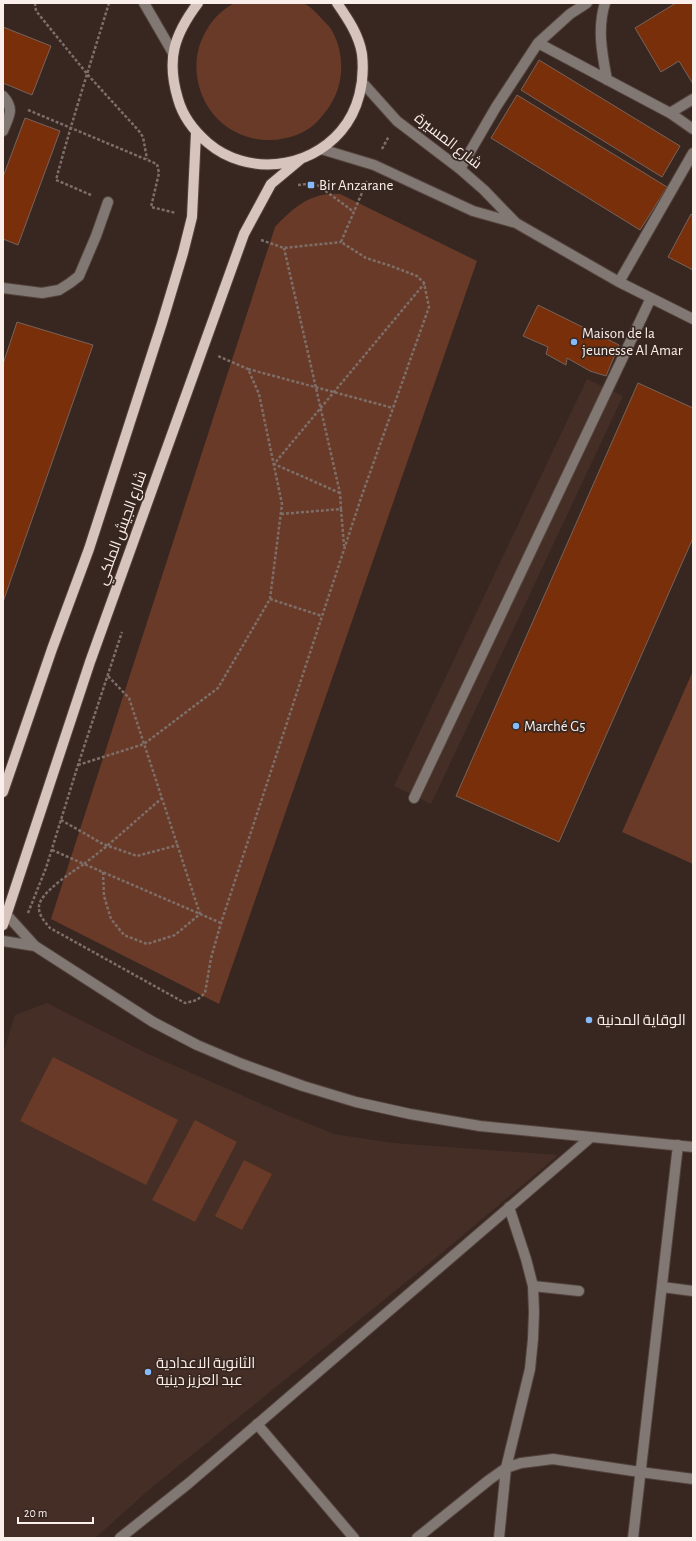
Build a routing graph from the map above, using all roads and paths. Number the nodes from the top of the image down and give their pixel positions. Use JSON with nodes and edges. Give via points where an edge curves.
{"nodes":[{"id":1,"x":35,"y":3,"type":"edge"},
{"id":2,"x":109,"y":3,"type":"edge"},
{"id":3,"x":144,"y":3,"type":"edge"},
{"id":4,"x":198,"y":3,"type":"edge"},
{"id":5,"x":337,"y":3,"type":"edge"},
{"id":6,"x":587,"y":3,"type":"edge"},
{"id":7,"x":605,"y":3,"type":"edge"},
{"id":8,"x":538,"y":43,"type":"junction"},
{"id":9,"x":173,"y":53,"type":"junction"},
{"id":10,"x":88,"y":75,"type":"junction"},
{"id":11,"x":607,"y":80,"type":"junction"},
{"id":12,"x":362,"y":82,"type":"junction"},
{"id":13,"x":6,"y":99,"type":"edge"},
{"id":14,"x":693,"y":99,"type":"edge"},
{"id":15,"x":670,"y":113,"type":"junction"},
{"id":16,"x":397,"y":121,"type":"junction"},
{"id":17,"x":70,"y":128,"type":"junction"},
{"id":18,"x":693,"y":129,"type":"edge"},
{"id":19,"x":3,"y":131,"type":"edge"},
{"id":20,"x":196,"y":133,"type":"junction"},
{"id":21,"x":322,"y":149,"type":"junction"},
{"id":22,"x":693,"y":153,"type":"edge"},
{"id":23,"x":301,"y":159,"type":"junction"},
{"id":24,"x":147,"y":160,"type":"junction"},
{"id":25,"x":374,"y":165,"type":"junction"},
{"id":26,"x":460,"y":168,"type":"junction"},
{"id":27,"x":295,"y":186,"type":"dead end"},
{"id":28,"x":108,"y":202,"type":"joint"},
{"id":29,"x":354,"y":212,"type":"junction"},
{"id":30,"x":192,"y":218,"type":"junction"},
{"id":31,"x":516,"y":223,"type":"junction"},
{"id":32,"x":244,"y":234,"type":"junction"},
{"id":33,"x":341,"y":242,"type":"junction"},
{"id":34,"x":284,"y":248,"type":"junction"},
{"id":35,"x":619,"y":282,"type":"junction"},
{"id":36,"x":424,"y":283,"type":"junction"},
{"id":37,"x":3,"y":288,"type":"edge"},
{"id":38,"x":651,"y":298,"type":"junction"},
{"id":39,"x":693,"y":319,"type":"edge"},
{"id":40,"x":212,"y":353,"type":"dead end"},
{"id":41,"x":248,"y":369,"type":"junction"},
{"id":42,"x":316,"y":387,"type":"junction"},
{"id":43,"x":334,"y":392,"type":"junction"},
{"id":44,"x":321,"y":407,"type":"junction"},
{"id":45,"x":393,"y":408,"type":"junction"},
{"id":46,"x":274,"y":464,"type":"junction"},
{"id":47,"x":340,"y":493,"type":"junction"},
{"id":48,"x":341,"y":509,"type":"junction"},
{"id":49,"x":281,"y":514,"type":"junction"},
{"id":50,"x":344,"y":549,"type":"junction"},
{"id":51,"x":270,"y":599,"type":"junction"},
{"id":52,"x":322,"y":616,"type":"junction"},
{"id":53,"x":124,"y":627,"type":"dead end"},
{"id":54,"x":91,"y":661,"type":"junction"},
{"id":55,"x":108,"y":676,"type":"junction"},
{"id":56,"x":144,"y":744,"type":"junction"},
{"id":57,"x":78,"y":765,"type":"junction"},
{"id":58,"x":3,"y":792,"type":"edge"},
{"id":59,"x":162,"y":798,"type":"junction"},
{"id":60,"x":414,"y":798,"type":"dead end"},
{"id":61,"x":61,"y":820,"type":"junction"},
{"id":62,"x":178,"y":845,"type":"junction"},
{"id":63,"x":108,"y":846,"type":"junction"},
{"id":64,"x":52,"y":850,"type":"junction"},
{"id":65,"x":84,"y":864,"type":"junction"},
{"id":66,"x":103,"y":872,"type":"junction"},
{"id":67,"x":5,"y":913,"type":"edge"},
{"id":68,"x":200,"y":914,"type":"junction"},
{"id":69,"x":221,"y":923,"type":"junction"},
{"id":70,"x":3,"y":925,"type":"edge"},
{"id":71,"x":22,"y":931,"type":"junction"},
{"id":72,"x":3,"y":941,"type":"edge"},
{"id":73,"x":35,"y":946,"type":"junction"},
{"id":74,"x":590,"y":1138,"type":"junction"},
{"id":75,"x":678,"y":1145,"type":"junction"},
{"id":76,"x":693,"y":1147,"type":"edge"},
{"id":77,"x":509,"y":1207,"type":"junction"},
{"id":78,"x":533,"y":1286,"type":"junction"},
{"id":79,"x":662,"y":1287,"type":"junction"},
{"id":80,"x":579,"y":1291,"type":"dead end"},
{"id":81,"x":693,"y":1291,"type":"edge"},
{"id":82,"x":257,"y":1424,"type":"junction"},
{"id":83,"x":506,"y":1468,"type":"junction"},
{"id":84,"x":640,"y":1472,"type":"junction"},
{"id":85,"x":693,"y":1479,"type":"edge"},
{"id":86,"x":120,"y":1538,"type":"edge"},
{"id":87,"x":354,"y":1538,"type":"edge"},
{"id":88,"x":417,"y":1538,"type":"edge"},
{"id":89,"x":499,"y":1538,"type":"edge"},
{"id":90,"x":633,"y":1538,"type":"edge"}],
"edges":[{"from":1,"to":10,"type":"path","via":[[36,11]]},
{"from":2,"to":10,"type":"path"},
{"from":3,"to":9,"type":"street"},
{"from":4,"to":9,"type":"main road","via":[[182,26]]},
{"from":5,"to":12,"type":"main road","via":[[353,26],[362,53]]},
{"from":6,"to":8,"type":"street","via":[[570,14]]},
{"from":7,"to":11,"type":"street","via":[[600,34]]},
{"from":8,"to":11,"type":"street"},
{"from":8,"to":26,"type":"street"},
{"from":9,"to":20,"type":"main road","via":[[175,89],[181,109]]},
{"from":10,"to":17,"type":"path"},
{"from":10,"to":24,"type":"path","via":[[140,131]]},
{"from":11,"to":15,"type":"street"},
{"from":12,"to":16,"type":"street","name":"شارع المسيرة"},
{"from":12,"to":21,"type":"main road","via":[[355,108],[345,125]]},
{"from":13,"to":17,"type":"path"},
{"from":13,"to":19,"type":"street","via":[[11,112]]},
{"from":14,"to":15,"type":"street"},
{"from":15,"to":18,"type":"street"},
{"from":16,"to":25,"type":"path"},
{"from":16,"to":26,"type":"street","name":"شارع المسيرة"},
{"from":17,"to":24,"type":"path"},
{"from":17,"to":28,"type":"path","via":[[56,180]]},
{"from":20,"to":23,"type":"main road","via":[[218,152],[245,163],[273,165]]},
{"from":20,"to":30,"type":"main road","name":"شارع الجيش الملكي"},
{"from":21,"to":23,"type":"main road"},
{"from":21,"to":25,"type":"street","name":"شارع المسيرة"},
{"from":22,"to":35,"type":"street"},
{"from":23,"to":32,"type":"main road","name":"شارع الجيش الملكي","via":[[271,184]]},
{"from":24,"to":30,"type":"path","via":[[157,164],[159,173],[151,207]]},
{"from":25,"to":29,"type":"path"},
{"from":25,"to":31,"type":"street","name":"شارع المسيرة","via":[[474,211]]},
{"from":26,"to":31,"type":"street","name":"شارع المسيرة"},
{"from":27,"to":29,"type":"path","via":[[315,182]]},
{"from":28,"to":37,"type":"street","via":[[79,276],[70,284],[59,290],[42,293]]},
{"from":29,"to":33,"type":"path"},
{"from":30,"to":58,"type":"main road","name":"شارع الجيش الملكي","via":[[162,323],[94,534]]},
{"from":31,"to":35,"type":"street","name":"شارع المسيرة"},
{"from":32,"to":34,"type":"path"},
{"from":32,"to":54,"type":"main road","name":"شارع الجيش الملكي"},
{"from":33,"to":34,"type":"path"},
{"from":33,"to":36,"type":"path","via":[[366,258],[417,276]]},
{"from":34,"to":42,"type":"path"},
{"from":35,"to":38,"type":"street","name":"شارع المسيرة"},
{"from":36,"to":43,"type":"path"},
{"from":36,"to":45,"type":"path","via":[[429,306]]},
{"from":38,"to":39,"type":"street","name":"شارع المسيرة"},
{"from":38,"to":60,"type":"street"},
{"from":40,"to":41,"type":"path"},
{"from":41,"to":42,"type":"path"},
{"from":41,"to":46,"type":"path","via":[[259,394]]},
{"from":42,"to":43,"type":"path"},
{"from":42,"to":44,"type":"path"},
{"from":43,"to":44,"type":"path"},
{"from":43,"to":45,"type":"path"},
{"from":44,"to":46,"type":"path"},
{"from":44,"to":47,"type":"path"},
{"from":45,"to":50,"type":"path"},
{"from":46,"to":47,"type":"path"},
{"from":46,"to":49,"type":"path","via":[[282,504]]},
{"from":47,"to":48,"type":"path"},
{"from":48,"to":49,"type":"path"},
{"from":48,"to":50,"type":"path"},
{"from":49,"to":51,"type":"path"},
{"from":50,"to":52,"type":"path"},
{"from":51,"to":52,"type":"path"},
{"from":51,"to":56,"type":"path","via":[[218,688]]},
{"from":52,"to":69,"type":"path"},
{"from":53,"to":55,"type":"path"},
{"from":54,"to":55,"type":"path"},
{"from":54,"to":67,"type":"main road","name":"شارع الجيش الملكي"},
{"from":55,"to":56,"type":"path","via":[[129,698]]},
{"from":55,"to":57,"type":"path"},
{"from":56,"to":57,"type":"path"},
{"from":56,"to":59,"type":"path"},
{"from":57,"to":61,"type":"path"},
{"from":59,"to":62,"type":"path"},
{"from":59,"to":63,"type":"path"},
{"from":61,"to":63,"type":"path"},
{"from":61,"to":64,"type":"path"},
{"from":62,"to":63,"type":"path","via":[[137,856]]},
{"from":62,"to":68,"type":"path"},
{"from":63,"to":65,"type":"path"},
{"from":64,"to":65,"type":"path"},
{"from":64,"to":71,"type":"path"},
{"from":65,"to":66,"type":"path"},
{"from":65,"to":69,"type":"path","via":[[43,896],[39,906],[41,916],[50,928],[185,1002],[197,1000],[205,993]]},
{"from":66,"to":68,"type":"path"},
{"from":66,"to":68,"type":"path","via":[[104,896],[111,920],[124,935],[147,944],[175,935]]},
{"from":67,"to":70,"type":"main road","name":"شارع الجيش الملكي"},
{"from":67,"to":71,"type":"street"},
{"from":68,"to":69,"type":"path"},
{"from":71,"to":73,"type":"street"},
{"from":72,"to":73,"type":"street"},
{"from":73,"to":74,"type":"street","via":[[153,1022],[197,1045],[303,1086],[356,1102],[410,1114],[480,1126]]},
{"from":74,"to":75,"type":"street"},
{"from":74,"to":77,"type":"street"},
{"from":75,"to":76,"type":"street"},
{"from":75,"to":79,"type":"street"},
{"from":77,"to":78,"type":"street"},
{"from":77,"to":82,"type":"street"},
{"from":78,"to":80,"type":"street"},
{"from":78,"to":83,"type":"street","via":[[530,1369]]},
{"from":79,"to":81,"type":"street"},
{"from":79,"to":84,"type":"street"},
{"from":82,"to":86,"type":"street"},
{"from":82,"to":87,"type":"street"},
{"from":83,"to":84,"type":"street","via":[[521,1462],[554,1459]]},
{"from":83,"to":88,"type":"street"},
{"from":83,"to":89,"type":"street"},
{"from":84,"to":85,"type":"street"},
{"from":84,"to":90,"type":"street"}]}
